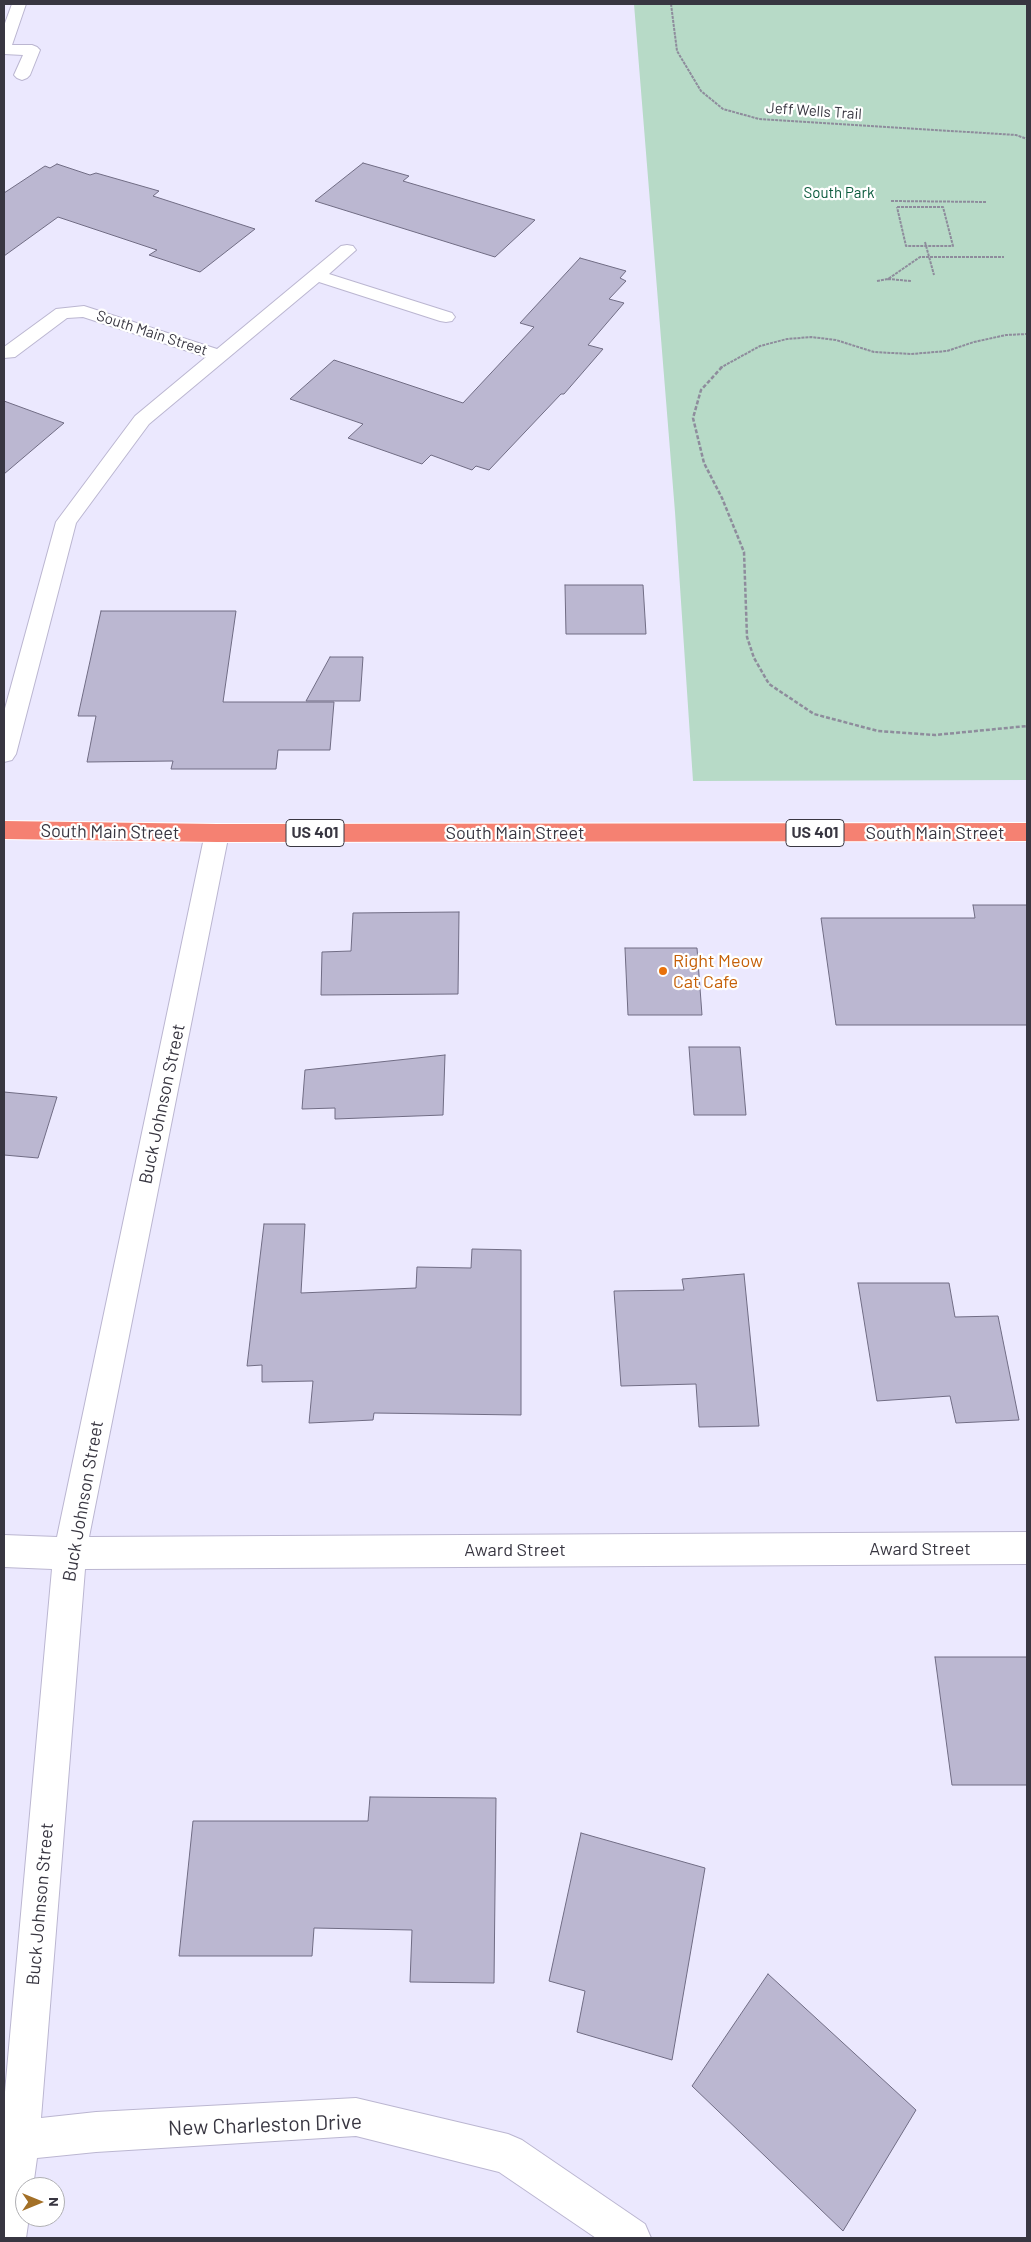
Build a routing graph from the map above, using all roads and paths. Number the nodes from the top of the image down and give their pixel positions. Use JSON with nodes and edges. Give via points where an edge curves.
{"nodes":[{"id":1,"x":19,"y":4,"type":"edge"},
{"id":2,"x":671,"y":4,"type":"edge"},
{"id":3,"x":4,"y":46,"type":"edge"},
{"id":4,"x":4,"y":50,"type":"edge"},
{"id":5,"x":22,"y":75,"type":"dead end"},
{"id":6,"x":1027,"y":139,"type":"edge"},
{"id":7,"x":891,"y":201,"type":"dead end"},
{"id":8,"x":912,"y":201,"type":"junction"},
{"id":9,"x":987,"y":202,"type":"dead end"},
{"id":10,"x":914,"y":208,"type":"junction"},
{"id":11,"x":925,"y":242,"type":"dead end"},
{"id":12,"x":926,"y":246,"type":"junction"},
{"id":13,"x":347,"y":250,"type":"dead end"},
{"id":14,"x":929,"y":257,"type":"junction"},
{"id":15,"x":1004,"y":257,"type":"dead end"},
{"id":16,"x":934,"y":275,"type":"dead end"},
{"id":17,"x":316,"y":276,"type":"junction"},
{"id":18,"x":888,"y":279,"type":"junction"},
{"id":19,"x":877,"y":280,"type":"dead end"},
{"id":20,"x":911,"y":281,"type":"dead end"},
{"id":21,"x":446,"y":317,"type":"dead end"},
{"id":22,"x":1027,"y":334,"type":"edge"},
{"id":23,"x":8,"y":353,"type":"dead end"},
{"id":24,"x":220,"y":356,"type":"junction"},
{"id":25,"x":1027,"y":726,"type":"edge"},
{"id":26,"x":4,"y":754,"type":"edge"},
{"id":27,"x":4,"y":830,"type":"edge"},
{"id":28,"x":1027,"y":832,"type":"edge"},
{"id":29,"x":217,"y":834,"type":"junction"},
{"id":30,"x":1027,"y":1548,"type":"edge"},
{"id":31,"x":4,"y":1551,"type":"edge"},
{"id":32,"x":70,"y":1552,"type":"junction"},
{"id":33,"x":20,"y":2140,"type":"junction"},
{"id":34,"x":6,"y":2238,"type":"edge"},
{"id":35,"x":631,"y":2238,"type":"edge"}],
"edges":[{"from":1,"to":3,"type":"street"},
{"from":2,"to":6,"type":"path","name":"Jeff Wells Trail","via":[[676,51],[701,91],[722,109],[759,118],[1016,135]]},
{"from":4,"to":5,"type":"street","via":[[32,50]]},
{"from":7,"to":8,"type":"path"},
{"from":8,"to":9,"type":"path"},
{"from":8,"to":10,"type":"path"},
{"from":10,"to":12,"type":"path","via":[[898,207],[906,246]]},
{"from":10,"to":12,"type":"path","via":[[943,207],[953,246]]},
{"from":11,"to":12,"type":"path"},
{"from":12,"to":14,"type":"path"},
{"from":13,"to":17,"type":"street"},
{"from":14,"to":15,"type":"path"},
{"from":14,"to":16,"type":"path"},
{"from":14,"to":18,"type":"path","via":[[920,257]]},
{"from":17,"to":21,"type":"street"},
{"from":17,"to":24,"type":"street"},
{"from":18,"to":19,"type":"path"},
{"from":18,"to":20,"type":"path"},
{"from":22,"to":25,"type":"path","via":[[974,342],[947,351],[911,354],[874,352],[836,340],[787,339],[760,346],[718,369],[702,390],[693,418],[704,463],[744,552],[747,637],[754,658],[769,684],[814,714],[878,731],[935,735]]},
{"from":23,"to":24,"type":"street","name":"South Main Street","via":[[62,313],[84,311]]},
{"from":24,"to":26,"type":"street","via":[[142,420],[66,522]]},
{"from":27,"to":29,"type":"highway","name":"South Main Street","number":"US 401"},
{"from":28,"to":29,"type":"highway","name":"South Main Street","number":"US 401"},
{"from":29,"to":32,"type":"street","name":"Buck Johnson Street"},
{"from":30,"to":32,"type":"street","name":"Award Street"},
{"from":31,"to":32,"type":"street","name":"Award Street"},
{"from":32,"to":33,"type":"street","name":"Buck Johnson Street"},
{"from":33,"to":34,"type":"street","name":"Buck Johnson Street"},
{"from":33,"to":35,"type":"street","name":"New Charleston Drive","via":[[96,2132],[356,2117],[508,2154]]}]}
